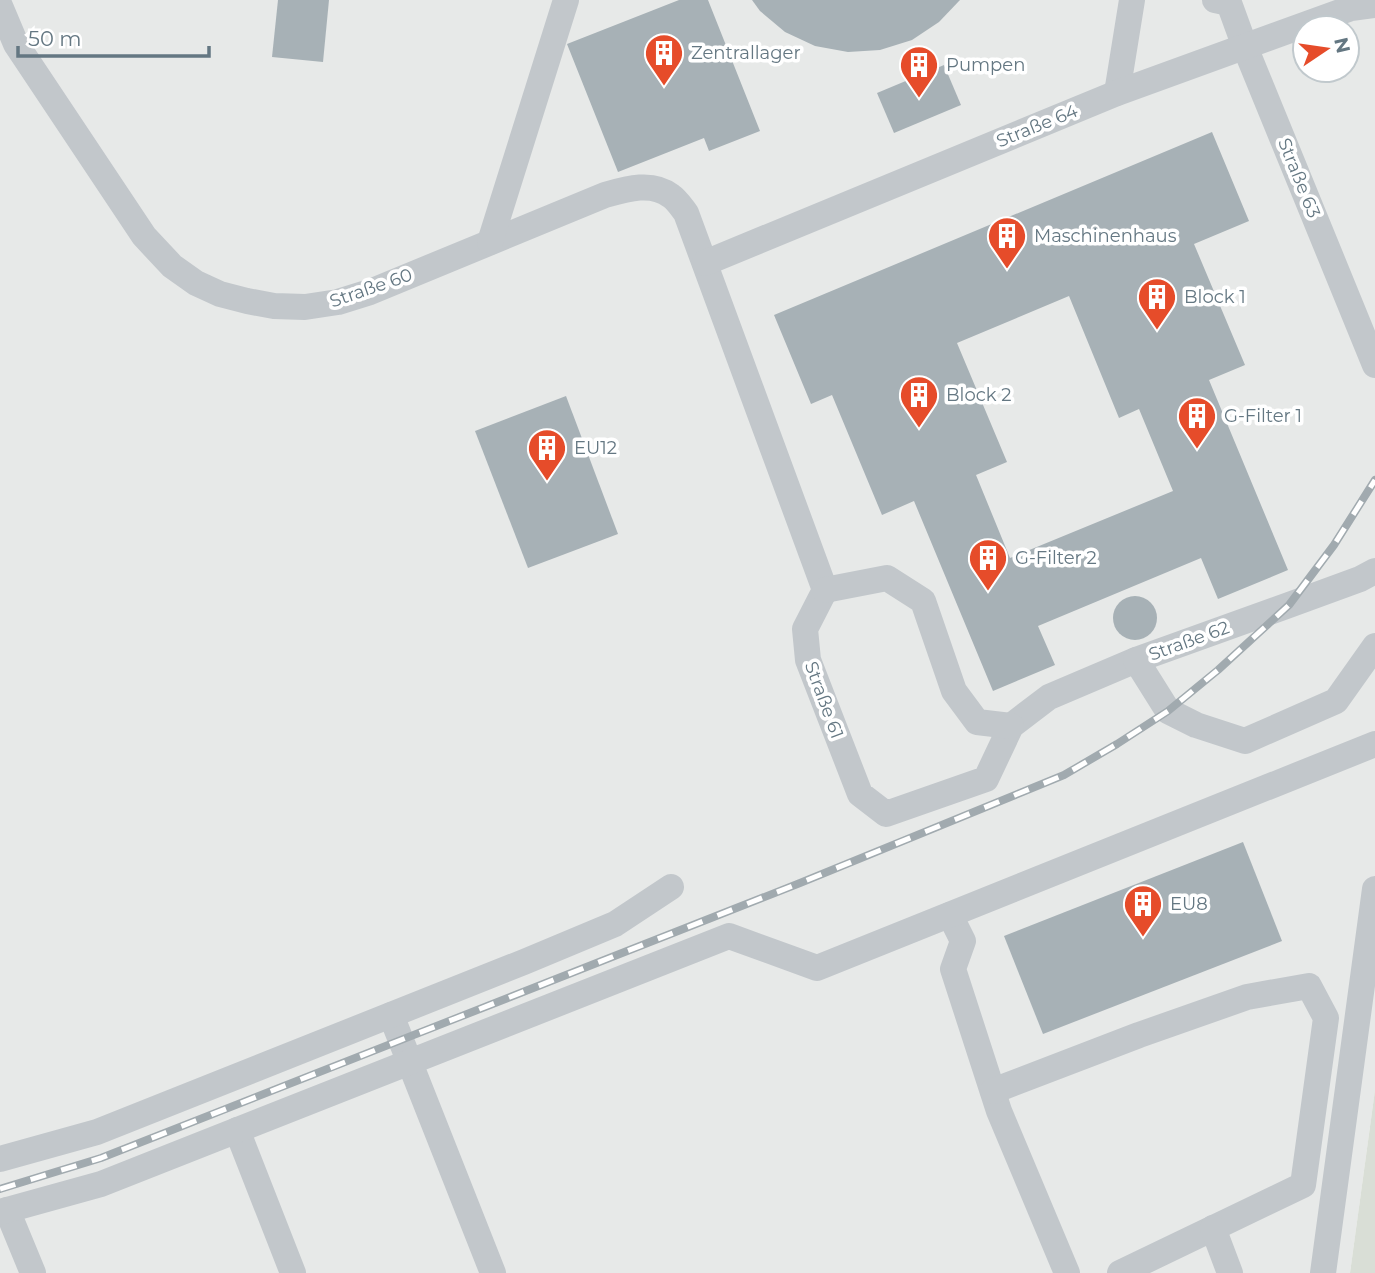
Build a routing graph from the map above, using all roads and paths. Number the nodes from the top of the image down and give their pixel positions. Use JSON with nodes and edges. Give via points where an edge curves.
{"nodes":[{"id":1,"x":566,"y":0,"type":"edge"},
{"id":2,"x":1132,"y":0,"type":"edge"},
{"id":3,"x":1216,"y":0,"type":"edge"},
{"id":4,"x":1375,"y":5,"type":"edge"},
{"id":5,"x":0,"y":6,"type":"edge"},
{"id":6,"x":1245,"y":47,"type":"junction"},
{"id":7,"x":1117,"y":93,"type":"junction"},
{"id":8,"x":490,"y":242,"type":"junction"},
{"id":9,"x":705,"y":264,"type":"junction"},
{"id":10,"x":1375,"y":365,"type":"edge"},
{"id":11,"x":1375,"y":571,"type":"edge"},
{"id":12,"x":825,"y":590,"type":"junction"},
{"id":13,"x":1375,"y":646,"type":"edge"},
{"id":14,"x":1136,"y":660,"type":"junction"},
{"id":15,"x":1011,"y":726,"type":"junction"},
{"id":16,"x":1375,"y":744,"type":"edge"},
{"id":17,"x":671,"y":887,"type":"dead end"},
{"id":18,"x":1375,"y":889,"type":"edge"},
{"id":19,"x":950,"y":915,"type":"junction"},
{"id":20,"x":391,"y":1015,"type":"junction"},
{"id":21,"x":410,"y":1062,"type":"junction"},
{"id":22,"x":993,"y":1091,"type":"junction"},
{"id":23,"x":237,"y":1130,"type":"junction"},
{"id":24,"x":0,"y":1159,"type":"edge"},
{"id":25,"x":4,"y":1211,"type":"edge"},
{"id":26,"x":1213,"y":1228,"type":"junction"},
{"id":27,"x":33,"y":1273,"type":"edge"},
{"id":28,"x":293,"y":1273,"type":"edge"},
{"id":29,"x":493,"y":1273,"type":"edge"},
{"id":30,"x":1066,"y":1273,"type":"edge"},
{"id":31,"x":1120,"y":1273,"type":"edge"},
{"id":32,"x":1230,"y":1273,"type":"edge"},
{"id":33,"x":1323,"y":1273,"type":"edge"}],
"edges":[{"from":1,"to":8,"type":"street"},
{"from":2,"to":7,"type":"street"},
{"from":3,"to":6,"type":"street","name":"Straße 63","via":[[1229,3]]},
{"from":4,"to":6,"type":"street","name":"Straße 64","via":[[1351,8]]},
{"from":5,"to":8,"type":"street","name":"Straße 60","via":[[16,44],[144,236],[172,266],[197,283],[247,302],[306,307],[370,292]]},
{"from":6,"to":7,"type":"street","name":"Straße 64"},
{"from":6,"to":10,"type":"street","name":"Straße 63"},
{"from":7,"to":9,"type":"street","name":"Straße 64"},
{"from":8,"to":9,"type":"street","name":"Straße 60","via":[[605,195],[630,187],[653,187],[671,195],[686,213]]},
{"from":9,"to":12,"type":"street"},
{"from":11,"to":14,"type":"street","name":"Straße 62"},
{"from":12,"to":15,"type":"street","via":[[887,578],[923,601],[954,691],[977,722]]},
{"from":12,"to":15,"type":"street","name":"Straße 61","via":[[805,629],[808,660],[860,794],[886,814],[986,779]]},
{"from":13,"to":14,"type":"street","via":[[1336,701],[1245,741],[1168,711]]},
{"from":14,"to":15,"type":"street","name":"Straße 62","via":[[1049,697]]},
{"from":16,"to":19,"type":"street"},
{"from":17,"to":20,"type":"street","via":[[615,924]]},
{"from":18,"to":33,"type":"street"},
{"from":19,"to":21,"type":"street","via":[[817,968],[729,936]]},
{"from":19,"to":22,"type":"street","via":[[963,941],[953,969]]},
{"from":20,"to":21,"type":"street"},
{"from":20,"to":24,"type":"street","via":[[97,1132]]},
{"from":21,"to":23,"type":"street"},
{"from":21,"to":29,"type":"street"},
{"from":22,"to":26,"type":"street","via":[[1247,998],[1309,986],[1326,1018],[1303,1185]]},
{"from":22,"to":30,"type":"street"},
{"from":23,"to":25,"type":"street","via":[[101,1184]]},
{"from":23,"to":28,"type":"street"},
{"from":25,"to":27,"type":"street"},
{"from":26,"to":31,"type":"street"},
{"from":26,"to":32,"type":"street"}]}
